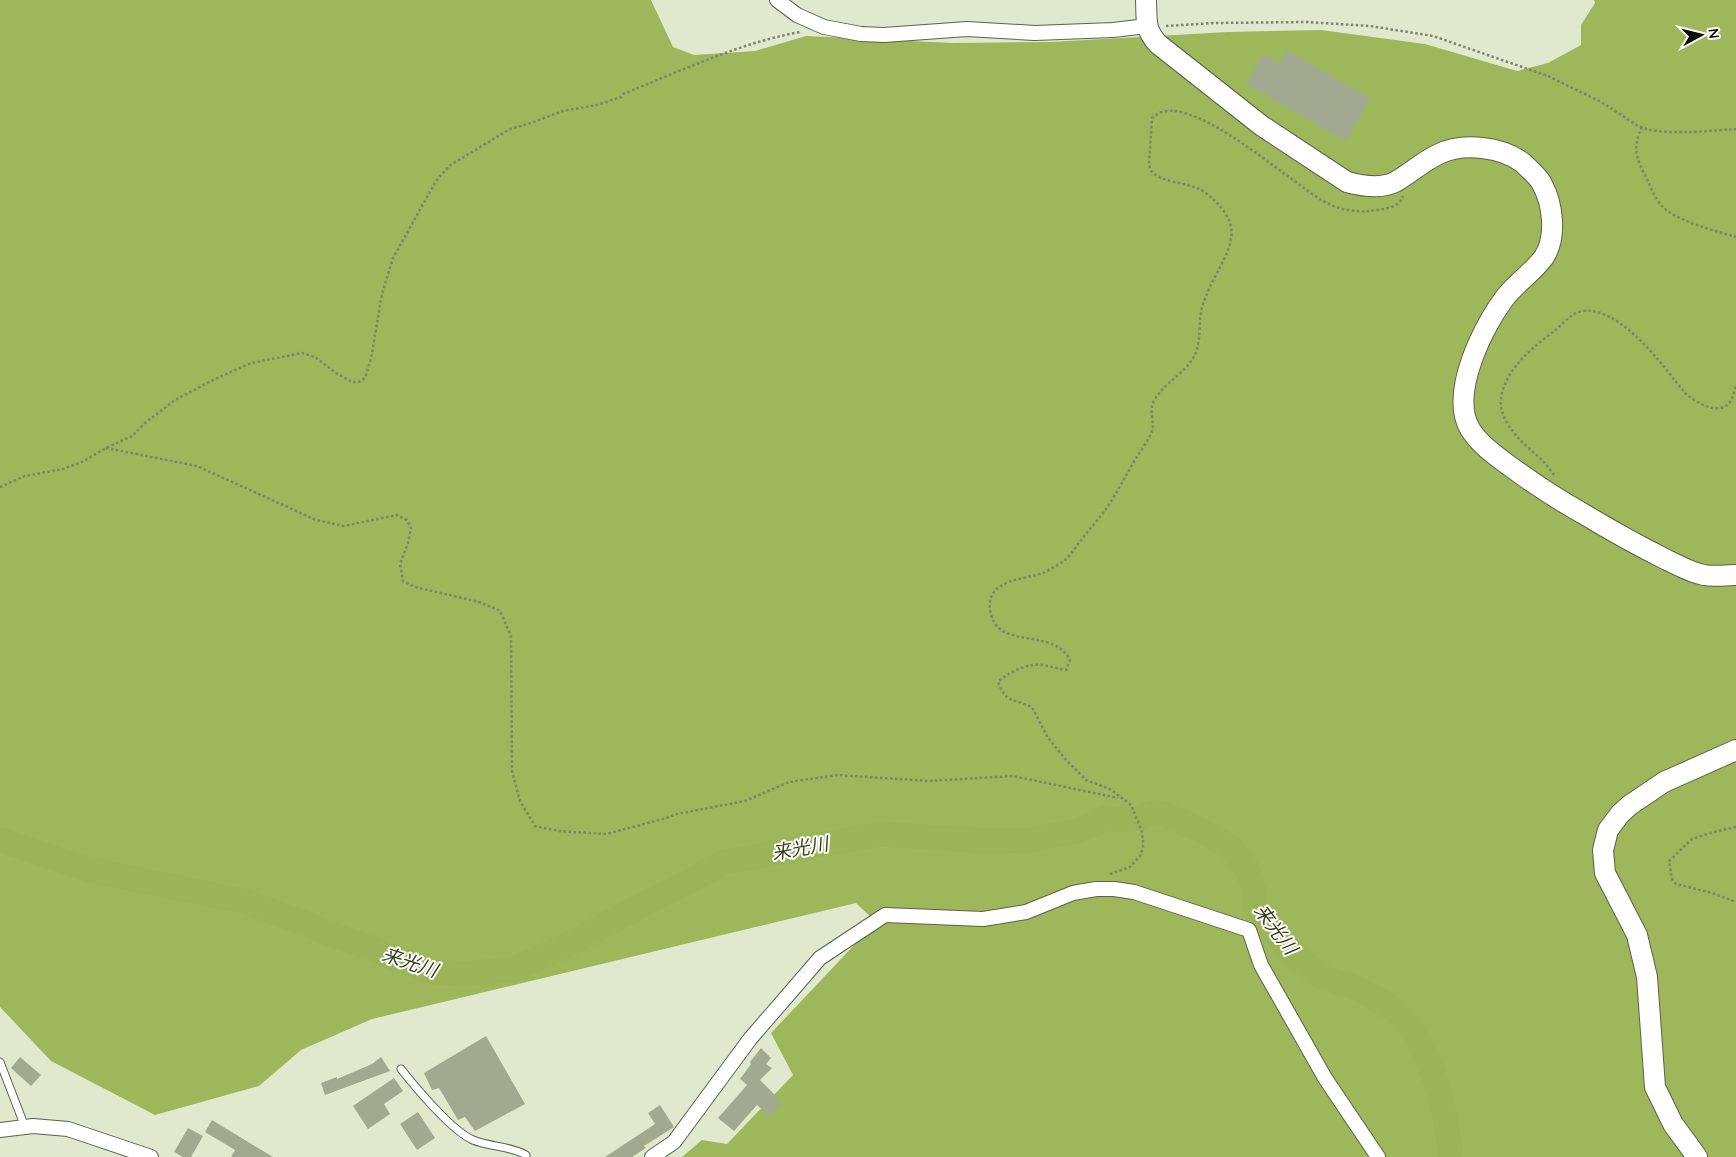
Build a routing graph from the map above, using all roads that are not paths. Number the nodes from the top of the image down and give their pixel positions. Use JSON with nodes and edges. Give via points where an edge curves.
{"nodes":[{"id":1,"x":777,"y":0,"type":"edge"},
{"id":2,"x":1146,"y":0,"type":"edge"},
{"id":3,"x":1147,"y":26,"type":"junction"},
{"id":4,"x":1736,"y":575,"type":"edge"},
{"id":5,"x":1736,"y":750,"type":"edge"},
{"id":6,"x":0,"y":1062,"type":"edge"},
{"id":7,"x":401,"y":1069,"type":"dead end"},
{"id":8,"x":25,"y":1127,"type":"junction"},
{"id":9,"x":0,"y":1130,"type":"edge"},
{"id":10,"x":151,"y":1157,"type":"edge"},
{"id":11,"x":526,"y":1157,"type":"edge"},
{"id":12,"x":652,"y":1157,"type":"edge"},
{"id":13,"x":1378,"y":1157,"type":"edge"},
{"id":14,"x":1697,"y":1157,"type":"edge"}],
"edges":[{"from":1,"to":3,"type":"street","via":[[824,28],[860,34],[967,29],[1036,33]]},
{"from":2,"to":3,"type":"street"},
{"from":3,"to":4,"type":"street","via":[[1158,44],[1204,81],[1262,126],[1348,182],[1374,186],[1394,183],[1442,152],[1466,147],[1500,150],[1522,162],[1542,182],[1550,204],[1550,244],[1544,257],[1508,294],[1489,321],[1466,377],[1463,403],[1469,428],[1484,447],[1554,497],[1627,540],[1704,576]]},
{"from":5,"to":14,"type":"street","via":[[1664,782],[1630,806],[1608,830],[1603,850],[1605,874],[1637,935],[1647,977],[1655,1087],[1673,1124]]},
{"from":6,"to":8,"type":"lane"},
{"from":7,"to":11,"type":"lane","via":[[416,1089],[464,1135],[516,1150]]},
{"from":8,"to":9,"type":"street"},
{"from":8,"to":10,"type":"street","via":[[68,1129]]},
{"from":12,"to":13,"type":"street","via":[[674,1142],[750,1039],[820,958],[885,915],[983,919],[1026,912],[1073,893],[1114,889],[1134,892],[1249,930],[1261,965],[1325,1078]]}]}
